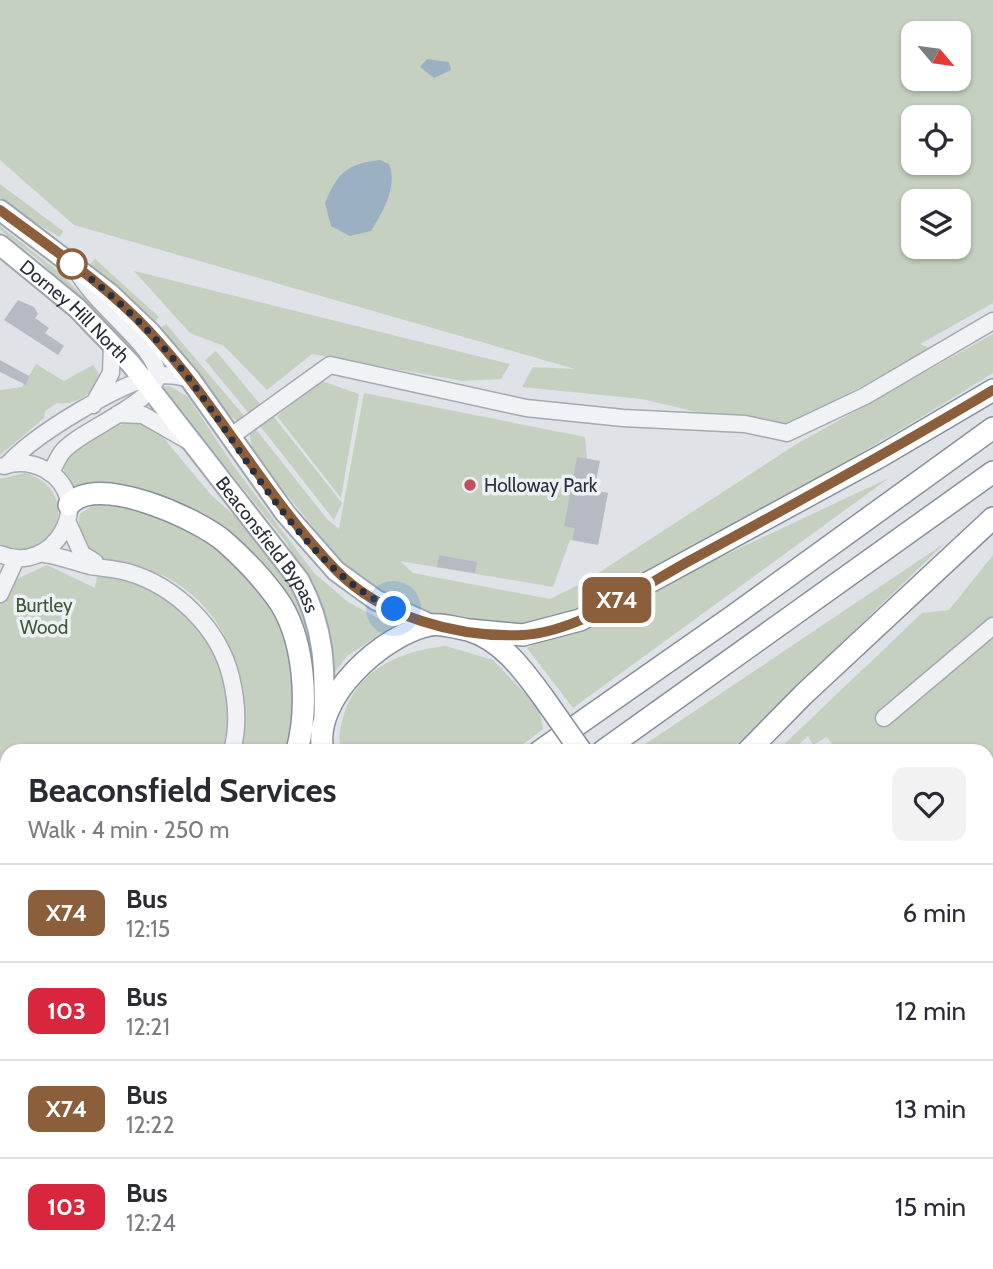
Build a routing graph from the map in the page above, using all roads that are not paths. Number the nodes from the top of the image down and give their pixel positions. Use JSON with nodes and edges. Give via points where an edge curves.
{"nodes":[{"id":1,"x":0,"y":211,"type":"edge"},
{"id":2,"x":0,"y":245,"type":"edge"},
{"id":3,"x":75,"y":266,"type":"junction"},
{"id":4,"x":993,"y":321,"type":"edge"},
{"id":5,"x":112,"y":344,"type":"junction"},
{"id":6,"x":190,"y":379,"type":"junction"},
{"id":7,"x":151,"y":382,"type":"junction"},
{"id":8,"x":993,"y":390,"type":"edge"},
{"id":9,"x":93,"y":405,"type":"junction"},
{"id":10,"x":112,"y":415,"type":"junction"},
{"id":11,"x":993,"y":428,"type":"edge"},
{"id":12,"x":230,"y":438,"type":"junction"},
{"id":13,"x":192,"y":443,"type":"junction"},
{"id":14,"x":4,"y":466,"type":"edge"},
{"id":15,"x":993,"y":472,"type":"edge"},
{"id":16,"x":51,"y":473,"type":"junction"},
{"id":17,"x":68,"y":514,"type":"junction"},
{"id":18,"x":993,"y":518,"type":"edge"},
{"id":19,"x":0,"y":554,"type":"edge"},
{"id":20,"x":44,"y":554,"type":"junction"},
{"id":21,"x":16,"y":559,"type":"junction"},
{"id":22,"x":106,"y":567,"type":"junction"},
{"id":23,"x":0,"y":594,"type":"edge"},
{"id":24,"x":432,"y":625,"type":"junction"},
{"id":25,"x":993,"y":626,"type":"edge"},
{"id":26,"x":469,"y":631,"type":"junction"},
{"id":27,"x":884,"y":718,"type":"dead end"},
{"id":28,"x":234,"y":744,"type":"edge"},
{"id":29,"x":299,"y":744,"type":"edge"},
{"id":30,"x":322,"y":744,"type":"edge"},
{"id":31,"x":322,"y":744,"type":"edge"},
{"id":32,"x":550,"y":744,"type":"edge"},
{"id":33,"x":576,"y":744,"type":"edge"},
{"id":34,"x":613,"y":744,"type":"edge"},
{"id":35,"x":755,"y":744,"type":"edge"}],
"edges":[{"from":1,"to":3,"type":"main road","name":"Dorney Hill North"},
{"from":2,"to":5,"type":"main road","name":"Dorney Hill North","via":[[77,307]]},
{"from":3,"to":6,"type":"main road","name":"Dorney Hill North","via":[[146,328]]},
{"from":3,"to":7,"type":"street","via":[[87,289],[150,358]]},
{"from":4,"to":12,"type":"street","via":[[865,396],[787,433],[745,424],[526,408],[330,365]]},
{"from":5,"to":7,"type":"main road","name":"Dorney Hill North"},
{"from":5,"to":9,"type":"street","via":[[111,373]]},
{"from":6,"to":7,"type":"street"},
{"from":6,"to":12,"type":"main road","name":"Beaconsfield Bypass"},
{"from":7,"to":9,"type":"street"},
{"from":7,"to":10,"type":"street"},
{"from":7,"to":13,"type":"main road","name":"Beaconsfield Bypass"},
{"from":8,"to":26,"type":"highway","via":[[580,620],[523,635]]},
{"from":9,"to":14,"type":"street","via":[[37,437]]},
{"from":10,"to":13,"type":"street","via":[[143,415]]},
{"from":10,"to":16,"type":"street","via":[[64,450]]},
{"from":11,"to":32,"type":"highway"},
{"from":12,"to":24,"type":"main road","name":"Beaconsfield Bypass","via":[[285,513],[336,571],[376,600]]},
{"from":13,"to":30,"type":"main road","name":"Beaconsfield Bypass","via":[[284,559],[310,600],[324,656]]},
{"from":14,"to":16,"type":"street","via":[[38,466]]},
{"from":15,"to":34,"type":"highway"},
{"from":16,"to":17,"type":"street","via":[[60,482]]},
{"from":17,"to":20,"type":"street","via":[[54,546]]},
{"from":17,"to":22,"type":"street","via":[[82,554]]},
{"from":17,"to":29,"type":"highway","via":[[82,496],[108,495],[159,506],[193,520],[224,541],[277,598],[294,638],[304,685]]},
{"from":18,"to":35,"type":"highway"},
{"from":19,"to":21,"type":"street"},
{"from":20,"to":21,"type":"street"},
{"from":20,"to":22,"type":"street"},
{"from":21,"to":23,"type":"street"},
{"from":22,"to":28,"type":"street","via":[[153,583],[204,623],[226,657],[236,699]]},
{"from":24,"to":26,"type":"highway"},
{"from":24,"to":31,"type":"highway","via":[[380,649],[354,671],[335,696]]},
{"from":25,"to":27,"type":"street"},
{"from":26,"to":33,"type":"highway","bridge":true,"via":[[510,656]]}]}
